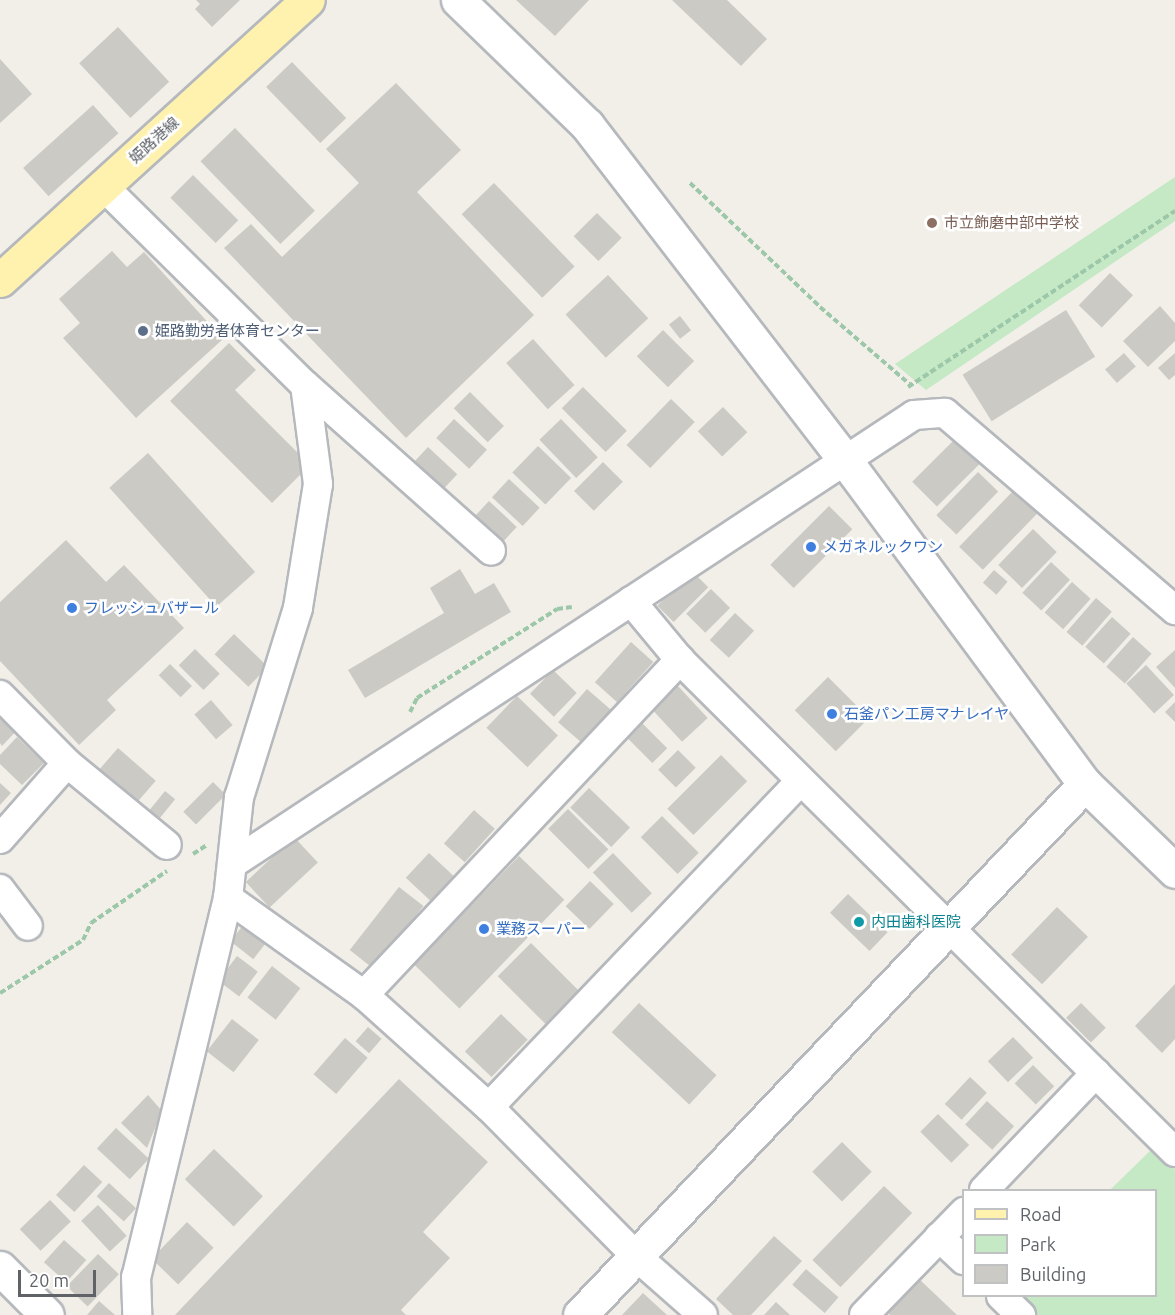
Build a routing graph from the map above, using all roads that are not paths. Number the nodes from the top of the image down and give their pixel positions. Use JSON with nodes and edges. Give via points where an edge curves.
{"nodes":[{"id":1,"x":308,"y":0,"type":"edge"},
{"id":2,"x":458,"y":0,"type":"edge"},
{"id":3,"x":103,"y":186,"type":"junction"},
{"id":4,"x":0,"y":280,"type":"edge"},
{"id":5,"x":304,"y":385,"type":"junction"},
{"id":6,"x":845,"y":460,"type":"junction"},
{"id":7,"x":491,"y":551,"type":"dead end"},
{"id":8,"x":631,"y":601,"type":"junction"},
{"id":9,"x":1172,"y":602,"type":"edge"},
{"id":10,"x":680,"y":660,"type":"junction"},
{"id":11,"x":0,"y":695,"type":"edge"},
{"id":12,"x":67,"y":763,"type":"junction"},
{"id":13,"x":801,"y":781,"type":"junction"},
{"id":14,"x":1085,"y":784,"type":"junction"},
{"id":15,"x":0,"y":839,"type":"edge"},
{"id":16,"x":175,"y":857,"type":"road end"},
{"id":17,"x":235,"y":862,"type":"junction"},
{"id":18,"x":1175,"y":871,"type":"edge"},
{"id":19,"x":0,"y":889,"type":"edge"},
{"id":20,"x":228,"y":898,"type":"junction"},
{"id":21,"x":28,"y":926,"type":"dead end"},
{"id":22,"x":948,"y":930,"type":"junction"},
{"id":23,"x":364,"y":995,"type":"junction"},
{"id":24,"x":1096,"y":1073,"type":"junction"},
{"id":25,"x":489,"y":1107,"type":"junction"},
{"id":26,"x":1175,"y":1152,"type":"edge"},
{"id":27,"x":986,"y":1189,"type":"edge"},
{"id":28,"x":962,"y":1213,"type":"edge"},
{"id":29,"x":939,"y":1237,"type":"junction"},
{"id":30,"x":636,"y":1256,"type":"junction"},
{"id":31,"x":962,"y":1259,"type":"edge"},
{"id":32,"x":0,"y":1268,"type":"edge"},
{"id":33,"x":1001,"y":1297,"type":"edge"},
{"id":34,"x":47,"y":1315,"type":"edge"},
{"id":35,"x":137,"y":1315,"type":"edge"},
{"id":36,"x":580,"y":1315,"type":"edge"},
{"id":37,"x":703,"y":1315,"type":"edge"},
{"id":38,"x":864,"y":1315,"type":"edge"},
{"id":39,"x":1021,"y":1315,"type":"edge"}],
"edges":[{"from":1,"to":3,"type":"main road","name":"姫路港線"},
{"from":2,"to":6,"type":"street","via":[[587,125]]},
{"from":3,"to":4,"type":"main road","name":"姫路港線"},
{"from":3,"to":5,"type":"street"},
{"from":5,"to":7,"type":"street"},
{"from":5,"to":17,"type":"street","via":[[318,484],[298,608],[239,797]]},
{"from":6,"to":8,"type":"street"},
{"from":6,"to":9,"type":"street","via":[[914,415],[945,413]]},
{"from":6,"to":14,"type":"street"},
{"from":8,"to":10,"type":"street"},
{"from":8,"to":17,"type":"street"},
{"from":10,"to":13,"type":"street"},
{"from":10,"to":23,"type":"street"},
{"from":11,"to":12,"type":"street"},
{"from":12,"to":15,"type":"street"},
{"from":12,"to":16,"type":"street"},
{"from":13,"to":22,"type":"street"},
{"from":13,"to":25,"type":"street"},
{"from":14,"to":18,"type":"street"},
{"from":14,"to":22,"type":"street"},
{"from":17,"to":20,"type":"street"},
{"from":19,"to":21,"type":"street"},
{"from":20,"to":23,"type":"street"},
{"from":20,"to":35,"type":"street","via":[[136,1277]]},
{"from":22,"to":24,"type":"street"},
{"from":22,"to":30,"type":"street"},
{"from":23,"to":25,"type":"street"},
{"from":24,"to":26,"type":"street"},
{"from":24,"to":27,"type":"street"},
{"from":25,"to":30,"type":"street"},
{"from":28,"to":29,"type":"street"},
{"from":29,"to":31,"type":"street"},
{"from":29,"to":38,"type":"street"},
{"from":30,"to":36,"type":"street"},
{"from":30,"to":37,"type":"street"},
{"from":32,"to":34,"type":"street"},
{"from":33,"to":39,"type":"street"}]}
